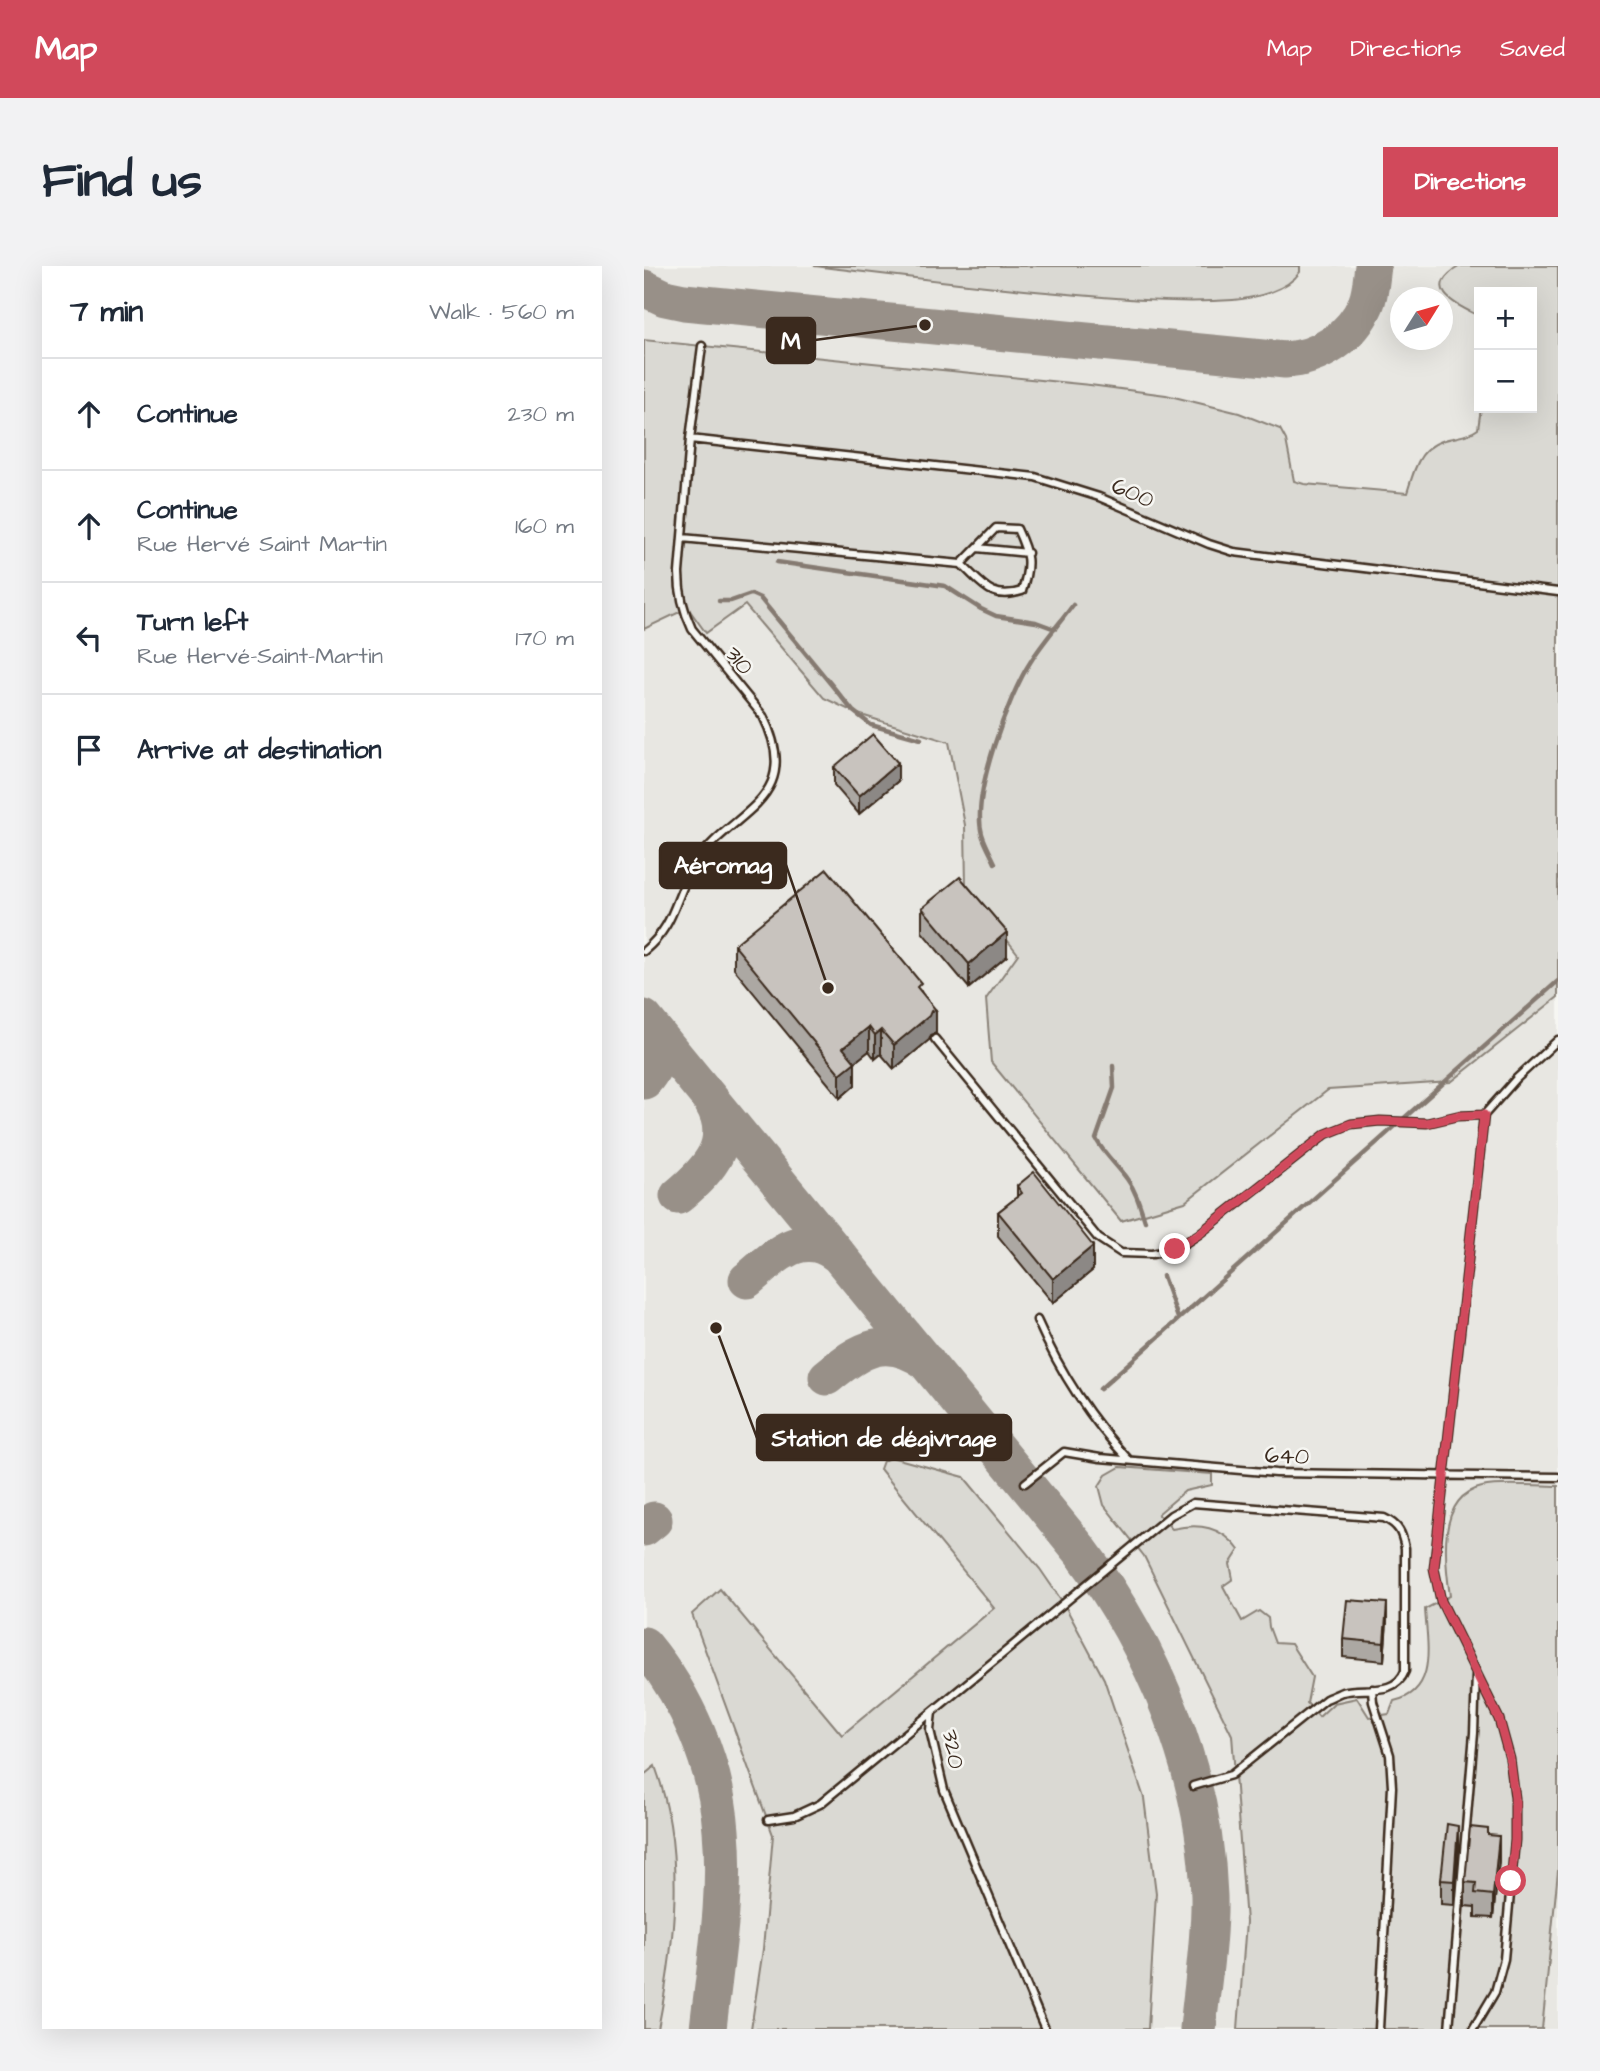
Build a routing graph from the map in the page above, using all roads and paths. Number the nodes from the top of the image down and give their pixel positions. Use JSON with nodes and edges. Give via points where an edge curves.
{"nodes":[{"id":1,"x":702,"y":346,"type":"dead end"},
{"id":2,"x":690,"y":439,"type":"junction"},
{"id":3,"x":682,"y":538,"type":"junction"},
{"id":4,"x":977,"y":548,"type":"junction"},
{"id":5,"x":1028,"y":553,"type":"junction"},
{"id":6,"x":961,"y":564,"type":"junction"},
{"id":7,"x":1558,"y":592,"type":"edge"},
{"id":8,"x":644,"y":951,"type":"edge"},
{"id":9,"x":936,"y":1040,"type":"dead end"},
{"id":10,"x":1558,"y":1040,"type":"edge"},
{"id":11,"x":1484,"y":1115,"type":"junction"},
{"id":12,"x":1037,"y":1320,"type":"dead end"},
{"id":13,"x":1129,"y":1460,"type":"junction"},
{"id":14,"x":1445,"y":1475,"type":"junction"},
{"id":15,"x":1558,"y":1476,"type":"edge"},
{"id":16,"x":1025,"y":1483,"type":"dead end"},
{"id":17,"x":1476,"y":1671,"type":"junction"},
{"id":18,"x":1372,"y":1689,"type":"junction"},
{"id":19,"x":932,"y":1712,"type":"junction"},
{"id":20,"x":1193,"y":1786,"type":"dead end"},
{"id":21,"x":768,"y":1820,"type":"dead end"},
{"id":22,"x":1045,"y":2029,"type":"edge"},
{"id":23,"x":1379,"y":2029,"type":"edge"},
{"id":24,"x":1449,"y":2029,"type":"edge"},
{"id":25,"x":1473,"y":2029,"type":"edge"}],
"edges":[{"from":1,"to":2,"type":"lane","name":"310"},
{"from":2,"to":3,"type":"lane","name":"310"},
{"from":2,"to":7,"type":"lane","name":"600","via":[[1035,477],[1099,497],[1234,552]]},
{"from":3,"to":6,"type":"lane"},
{"from":3,"to":8,"type":"lane","name":"310","via":[[679,591],[684,612],[692,629],[763,716],[776,761],[766,794],[694,865],[666,928]]},
{"from":4,"to":5,"type":"lane"},
{"from":4,"to":5,"type":"lane","via":[[996,528],[1017,529]]},
{"from":4,"to":6,"type":"lane"},
{"from":5,"to":6,"type":"lane","via":[[1023,590],[1009,595],[994,594]]},
{"from":9,"to":11,"type":"lane","via":[[1098,1238],[1121,1253],[1175,1249],[1326,1134],[1351,1124],[1427,1123]]},
{"from":10,"to":11,"type":"lane"},
{"from":11,"to":14,"type":"lane"},
{"from":12,"to":13,"type":"lane","via":[[1095,1422]]},
{"from":13,"to":14,"type":"lane","name":"640","via":[[1276,1473]]},
{"from":13,"to":16,"type":"lane","name":"640","via":[[1064,1452]]},
{"from":14,"to":15,"type":"lane","name":"640"},
{"from":14,"to":17,"type":"lane","via":[[1434,1568],[1441,1601]]},
{"from":17,"to":24,"type":"lane"},
{"from":17,"to":25,"type":"lane","via":[[1499,1719],[1510,1759],[1515,1840],[1504,1959],[1495,1992]]},
{"from":18,"to":19,"type":"lane","name":"320","via":[[1393,1686],[1405,1671],[1405,1548],[1394,1523],[1384,1518],[1193,1503],[1171,1515]]},
{"from":18,"to":20,"type":"lane","via":[[1326,1699],[1231,1775]]},
{"from":18,"to":23,"type":"lane","via":[[1390,1755],[1392,1787]]},
{"from":19,"to":21,"type":"lane","via":[[820,1804],[794,1816]]},
{"from":19,"to":22,"type":"lane","name":"320","via":[[930,1730],[944,1790]]}]}
